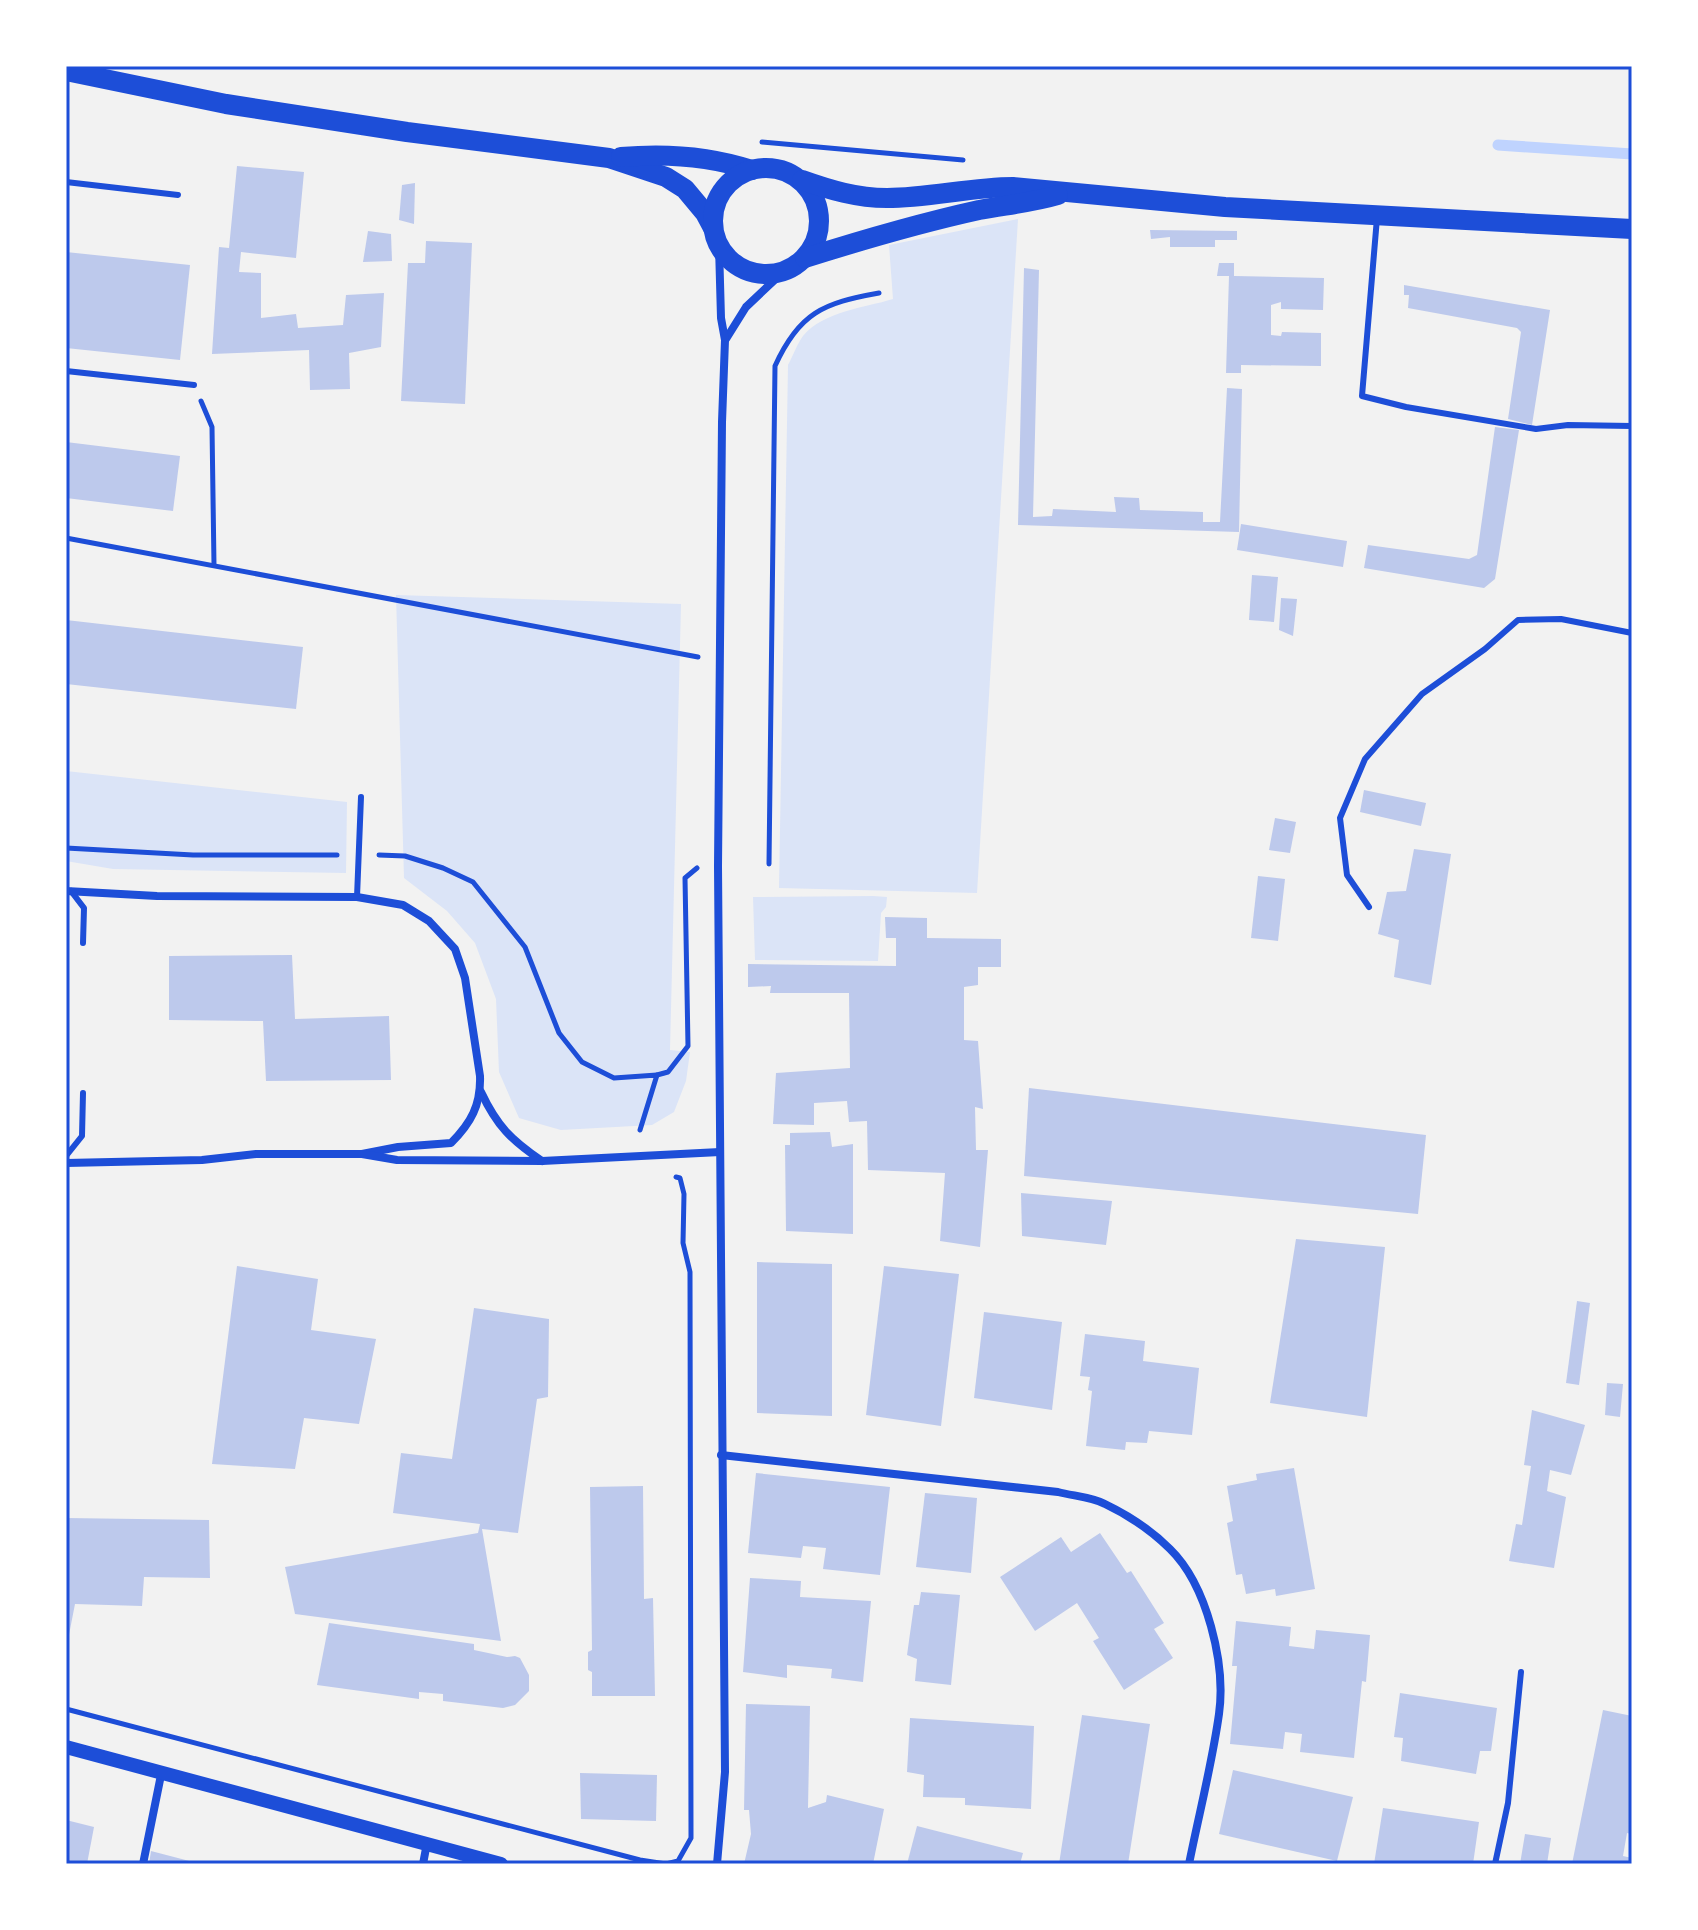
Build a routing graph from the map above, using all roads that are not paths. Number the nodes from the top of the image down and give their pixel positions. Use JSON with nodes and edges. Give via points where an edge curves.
{"nodes":[{"id":1,"x":66,"y":71,"type":"edge"},
{"id":2,"x":95,"y":72,"type":"edge"},
{"id":3,"x":609,"y":158,"type":"junction"},
{"id":4,"x":752,"y":170,"type":"junction"},
{"id":5,"x":802,"y":180,"type":"junction"},
{"id":6,"x":66,"y":182,"type":"edge"},
{"id":7,"x":1069,"y":192,"type":"junction"},
{"id":8,"x":178,"y":195,"type":"dead end"},
{"id":9,"x":1377,"y":215,"type":"junction"},
{"id":10,"x":1632,"y":229,"type":"edge"},
{"id":11,"x":716,"y":237,"type":"junction"},
{"id":12,"x":805,"y":258,"type":"junction"},
{"id":13,"x":783,"y":272,"type":"junction"},
{"id":14,"x":725,"y":340,"type":"junction"},
{"id":15,"x":66,"y":371,"type":"edge"},
{"id":16,"x":194,"y":385,"type":"road end"},
{"id":17,"x":1632,"y":426,"type":"edge"},
{"id":18,"x":1632,"y":633,"type":"edge"},
{"id":19,"x":361,"y":797,"type":"dead end"},
{"id":20,"x":69,"y":891,"type":"edge"},
{"id":21,"x":357,"y":897,"type":"junction"},
{"id":22,"x":1369,"y":907,"type":"dead end"},
{"id":23,"x":83,"y":943,"type":"dead end"},
{"id":24,"x":480,"y":1091,"type":"junction"},
{"id":25,"x":83,"y":1093,"type":"dead end"},
{"id":26,"x":720,"y":1152,"type":"junction"},
{"id":27,"x":362,"y":1154,"type":"junction"},
{"id":28,"x":66,"y":1156,"type":"edge"},
{"id":29,"x":542,"y":1161,"type":"junction"},
{"id":30,"x":66,"y":1163,"type":"edge"},
{"id":31,"x":721,"y":1455,"type":"junction"},
{"id":32,"x":1521,"y":1672,"type":"dead end"},
{"id":33,"x":66,"y":1747,"type":"edge"},
{"id":34,"x":161,"y":1775,"type":"junction"},
{"id":35,"x":427,"y":1843,"type":"junction"},
{"id":36,"x":143,"y":1864,"type":"edge"},
{"id":37,"x":423,"y":1864,"type":"edge"},
{"id":38,"x":501,"y":1864,"type":"edge"},
{"id":39,"x":717,"y":1864,"type":"edge"},
{"id":40,"x":1189,"y":1864,"type":"edge"},
{"id":41,"x":1495,"y":1864,"type":"edge"}],
"edges":[{"from":1,"to":2,"type":"main road"},
{"from":2,"to":3,"type":"main road","via":[[226,104]]},
{"from":3,"to":4,"type":"main road","via":[[656,154]]},
{"from":3,"to":11,"type":"main road","via":[[685,189]]},
{"from":4,"to":5,"type":"main road","via":[[778,169]]},
{"from":4,"to":11,"type":"main road","via":[[722,191],[716,203]]},
{"from":5,"to":7,"type":"main road","via":[[837,192],[889,198],[980,187]]},
{"from":5,"to":12,"type":"main road","via":[[820,219],[819,233]]},
{"from":6,"to":8,"type":"lane"},
{"from":7,"to":9,"type":"main road"},
{"from":7,"to":12,"type":"main road"},
{"from":9,"to":10,"type":"main road"},
{"from":9,"to":17,"type":"lane","via":[[1362,396],[1536,429]]},
{"from":11,"to":13,"type":"main road","via":[[740,268],[768,275]]},
{"from":11,"to":14,"type":"street"},
{"from":12,"to":13,"type":"main road"},
{"from":13,"to":14,"type":"street","via":[[746,307]]},
{"from":14,"to":26,"type":"street"},
{"from":15,"to":16,"type":"lane"},
{"from":18,"to":22,"type":"lane","via":[[1561,619],[1518,620],[1422,694],[1365,759],[1340,818],[1347,875]]},
{"from":19,"to":21,"type":"lane"},
{"from":20,"to":21,"type":"street"},
{"from":20,"to":23,"type":"lane","via":[[84,908]]},
{"from":21,"to":24,"type":"street","via":[[403,905],[429,921],[455,949],[465,978]]},
{"from":24,"to":27,"type":"street","via":[[471,1120],[451,1143]]},
{"from":24,"to":29,"type":"street","via":[[505,1133]]},
{"from":25,"to":28,"type":"lane","via":[[82,1136]]},
{"from":26,"to":29,"type":"street"},
{"from":26,"to":31,"type":"street"},
{"from":27,"to":29,"type":"street","via":[[397,1160]]},
{"from":27,"to":30,"type":"street"},
{"from":31,"to":39,"type":"street","via":[[725,1772]]},
{"from":31,"to":40,"type":"street","via":[[1058,1492],[1103,1502],[1172,1551],[1198,1591],[1212,1626],[1219,1671],[1219,1712]]},
{"from":32,"to":41,"type":"lane","via":[[1508,1803]]},
{"from":33,"to":34,"type":"street"},
{"from":34,"to":35,"type":"street"},
{"from":34,"to":36,"type":"street"},
{"from":35,"to":37,"type":"street"},
{"from":35,"to":38,"type":"street"}]}
